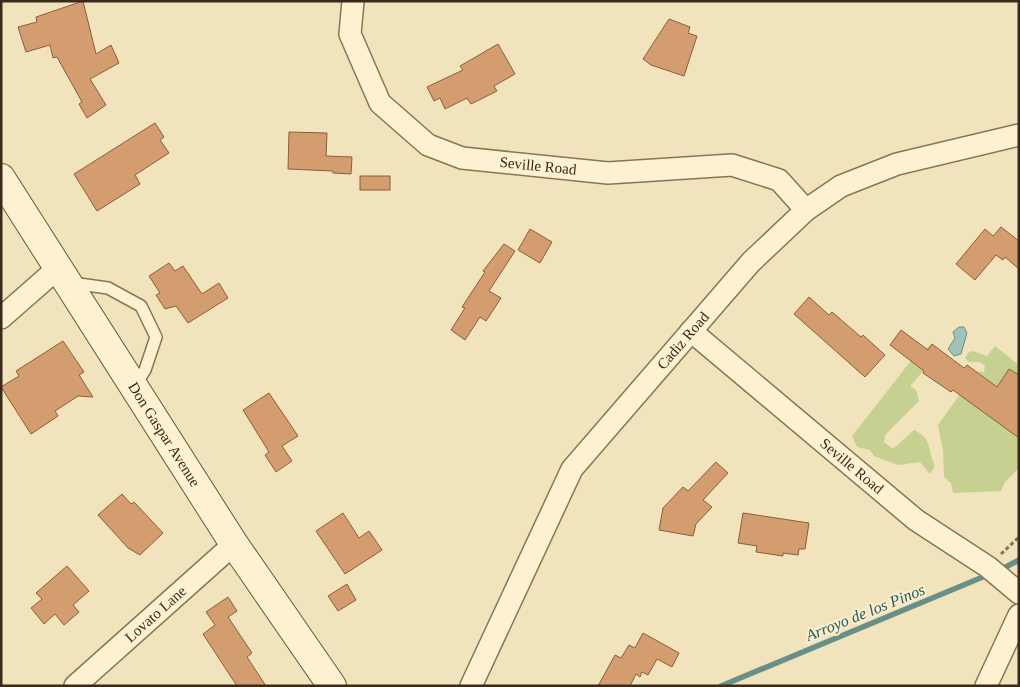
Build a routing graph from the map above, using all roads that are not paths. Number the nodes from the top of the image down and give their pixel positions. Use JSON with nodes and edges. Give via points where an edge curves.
{"nodes":[{"id":1,"x":353,"y":1,"type":"edge"},
{"id":2,"x":1019,"y":135,"type":"edge"},
{"id":3,"x":1,"y":178,"type":"edge"},
{"id":4,"x":806,"y":210,"type":"junction"},
{"id":5,"x":63,"y":276,"type":"junction"},
{"id":6,"x":1,"y":318,"type":"edge"},
{"id":7,"x":692,"y":331,"type":"junction"},
{"id":8,"x":134,"y":387,"type":"junction"},
{"id":9,"x":234,"y":544,"type":"junction"},
{"id":10,"x":1019,"y":594,"type":"edge"},
{"id":11,"x":1019,"y":615,"type":"edge"},
{"id":12,"x":75,"y":686,"type":"edge"},
{"id":13,"x":332,"y":686,"type":"edge"},
{"id":14,"x":471,"y":686,"type":"edge"},
{"id":15,"x":986,"y":686,"type":"edge"}],
"edges":[{"from":1,"to":4,"type":"street","name":"Seville Road","via":[[350,34],[380,103],[428,145],[462,158],[608,173],[732,165],[779,180]]},
{"from":2,"to":4,"type":"street","name":"Cadiz Road","via":[[897,164],[840,186]]},
{"from":3,"to":5,"type":"street","name":"Don Gaspar Avenue"},
{"from":4,"to":7,"type":"street","name":"Cadiz Road","via":[[751,262]]},
{"from":5,"to":6,"type":"street"},
{"from":5,"to":8,"type":"street","name":"Don Gaspar Avenue"},
{"from":5,"to":8,"type":"lane","via":[[108,288],[141,306],[156,337],[145,370]]},
{"from":7,"to":10,"type":"street","name":"Seville Road","via":[[916,520],[995,572]]},
{"from":7,"to":14,"type":"street","name":"Cadiz Road","via":[[572,469]]},
{"from":8,"to":9,"type":"street","name":"Don Gaspar Avenue"},
{"from":9,"to":12,"type":"street","name":"Lovato Lane"},
{"from":9,"to":13,"type":"street","name":"Don Gaspar Avenue"},
{"from":11,"to":15,"type":"street"}]}
